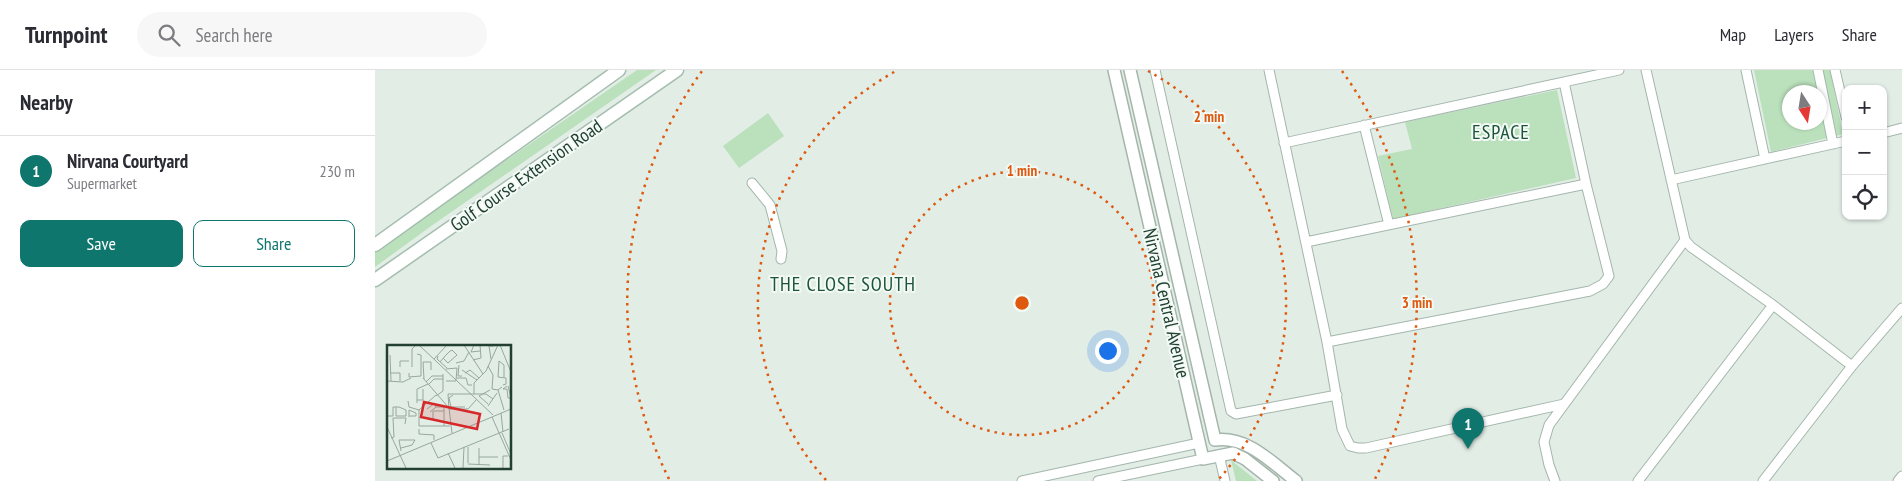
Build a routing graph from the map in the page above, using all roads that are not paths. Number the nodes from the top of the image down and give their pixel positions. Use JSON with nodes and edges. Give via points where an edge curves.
{"nodes":[{"id":1,"x":619,"y":70,"type":"edge"},
{"id":2,"x":677,"y":70,"type":"edge"},
{"id":3,"x":1115,"y":70,"type":"edge"},
{"id":4,"x":1130,"y":70,"type":"edge"},
{"id":5,"x":1155,"y":70,"type":"edge"},
{"id":6,"x":1269,"y":70,"type":"edge"},
{"id":7,"x":1619,"y":70,"type":"edge"},
{"id":8,"x":1646,"y":70,"type":"edge"},
{"id":9,"x":1746,"y":70,"type":"edge"},
{"id":10,"x":1818,"y":70,"type":"edge"},
{"id":11,"x":1835,"y":70,"type":"edge"},
{"id":12,"x":1564,"y":82,"type":"junction"},
{"id":13,"x":1842,"y":101,"type":"edge"},
{"id":14,"x":1364,"y":125,"type":"junction"},
{"id":15,"x":1902,"y":128,"type":"edge"},
{"id":16,"x":1887,"y":132,"type":"edge"},
{"id":17,"x":1842,"y":142,"type":"edge"},
{"id":18,"x":1284,"y":143,"type":"junction"},
{"id":19,"x":1833,"y":144,"type":"junction"},
{"id":20,"x":1765,"y":159,"type":"junction"},
{"id":21,"x":1671,"y":180,"type":"junction"},
{"id":22,"x":753,"y":183,"type":"dead end"},
{"id":23,"x":1586,"y":184,"type":"junction"},
{"id":24,"x":1389,"y":225,"type":"junction"},
{"id":25,"x":1685,"y":240,"type":"junction"},
{"id":26,"x":1305,"y":242,"type":"junction"},
{"id":27,"x":375,"y":245,"type":"edge"},
{"id":28,"x":781,"y":259,"type":"dead end"},
{"id":29,"x":375,"y":280,"type":"edge"},
{"id":30,"x":1773,"y":305,"type":"junction"},
{"id":31,"x":1902,"y":308,"type":"edge"},
{"id":32,"x":1327,"y":342,"type":"junction"},
{"id":33,"x":1852,"y":366,"type":"junction"},
{"id":34,"x":1337,"y":395,"type":"junction"},
{"id":35,"x":1564,"y":404,"type":"junction"},
{"id":36,"x":1215,"y":440,"type":"junction"},
{"id":37,"x":1199,"y":443,"type":"junction"},
{"id":38,"x":1219,"y":455,"type":"junction"},
{"id":39,"x":1203,"y":459,"type":"junction"},
{"id":40,"x":1902,"y":476,"type":"edge"},
{"id":41,"x":1022,"y":481,"type":"edge"},
{"id":42,"x":1098,"y":481,"type":"edge"},
{"id":43,"x":1225,"y":481,"type":"edge"},
{"id":44,"x":1273,"y":481,"type":"edge"},
{"id":45,"x":1296,"y":481,"type":"edge"},
{"id":46,"x":1555,"y":481,"type":"edge"},
{"id":47,"x":1638,"y":481,"type":"edge"},
{"id":48,"x":1763,"y":481,"type":"edge"},
{"id":49,"x":1898,"y":481,"type":"edge"}],
"edges":[{"from":1,"to":27,"type":"main road","name":"Golf Course Extension Road"},
{"from":2,"to":29,"type":"main road","name":"Golf Course Extension Road"},
{"from":3,"to":37,"type":"street","name":"Nirvana Central Avenue"},
{"from":4,"to":36,"type":"street","name":"Nirvana Central Avenue"},
{"from":5,"to":34,"type":"street","via":[[1231,412],[1237,414]]},
{"from":6,"to":18,"type":"street"},
{"from":7,"to":12,"type":"street"},
{"from":8,"to":21,"type":"street"},
{"from":9,"to":20,"type":"street"},
{"from":10,"to":19,"type":"street"},
{"from":11,"to":13,"type":"street"},
{"from":12,"to":14,"type":"street"},
{"from":12,"to":23,"type":"street"},
{"from":14,"to":18,"type":"street"},
{"from":14,"to":24,"type":"street"},
{"from":15,"to":16,"type":"street"},
{"from":17,"to":19,"type":"street"},
{"from":18,"to":26,"type":"street"},
{"from":19,"to":20,"type":"street"},
{"from":20,"to":21,"type":"street"},
{"from":21,"to":25,"type":"street"},
{"from":22,"to":28,"type":"street","via":[[769,205]]},
{"from":23,"to":24,"type":"street"},
{"from":23,"to":32,"type":"street","via":[[1609,276],[1603,284],[1590,291]]},
{"from":24,"to":26,"type":"street"},
{"from":25,"to":30,"type":"street"},
{"from":25,"to":35,"type":"street"},
{"from":26,"to":32,"type":"street"},
{"from":30,"to":33,"type":"street"},
{"from":30,"to":47,"type":"street"},
{"from":31,"to":33,"type":"street"},
{"from":32,"to":34,"type":"street"},
{"from":33,"to":48,"type":"street"},
{"from":34,"to":35,"type":"street","via":[[1344,434],[1350,446],[1358,448]]},
{"from":35,"to":46,"type":"street","via":[[1549,425],[1544,442]]},
{"from":36,"to":37,"type":"street"},
{"from":36,"to":38,"type":"street","name":"Nirvana Central Avenue"},
{"from":36,"to":45,"type":"street","via":[[1240,441]]},
{"from":37,"to":39,"type":"street","name":"Nirvana Central Avenue"},
{"from":37,"to":41,"type":"street"},
{"from":38,"to":39,"type":"street"},
{"from":38,"to":43,"type":"street"},
{"from":38,"to":44,"type":"street","via":[[1233,453]]},
{"from":39,"to":42,"type":"street"},
{"from":40,"to":49,"type":"street"}]}
